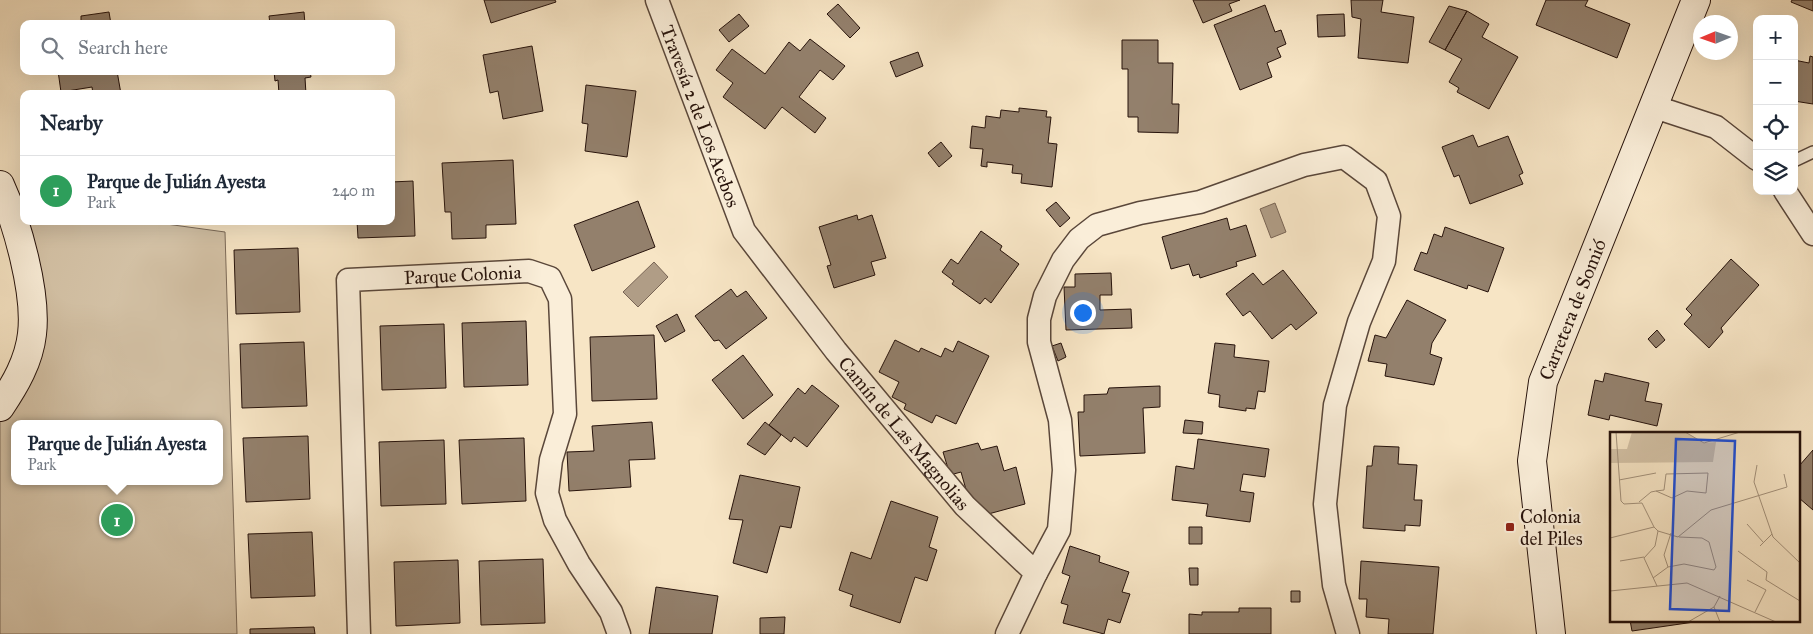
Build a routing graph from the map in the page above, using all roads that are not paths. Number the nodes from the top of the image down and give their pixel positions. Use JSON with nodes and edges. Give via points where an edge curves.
{"nodes":[{"id":1,"x":657,"y":0,"type":"edge"},
{"id":2,"x":1696,"y":0,"type":"edge"},
{"id":3,"x":1652,"y":106,"type":"junction"},
{"id":4,"x":1813,"y":152,"type":"edge"},
{"id":5,"x":1753,"y":156,"type":"edge"},
{"id":6,"x":1798,"y":159,"type":"edge"},
{"id":7,"x":0,"y":185,"type":"edge"},
{"id":8,"x":1788,"y":195,"type":"edge"},
{"id":9,"x":744,"y":231,"type":"joint"},
{"id":10,"x":1813,"y":234,"type":"edge"},
{"id":11,"x":0,"y":407,"type":"edge"},
{"id":12,"x":1036,"y":573,"type":"junction"},
{"id":13,"x":359,"y":634,"type":"edge"},
{"id":14,"x":619,"y":634,"type":"edge"},
{"id":15,"x":1007,"y":634,"type":"edge"},
{"id":16,"x":1348,"y":634,"type":"edge"},
{"id":17,"x":1551,"y":634,"type":"edge"}],
"edges":[{"from":1,"to":9,"type":"street","name":"Travesía 2 de Los Acebos"},
{"from":2,"to":3,"type":"street","name":"Carretera de Somió"},
{"from":3,"to":5,"type":"street","via":[[1716,127]]},
{"from":3,"to":17,"type":"street","name":"Carretera de Somió","via":[[1543,382],[1532,461]]},
{"from":4,"to":6,"type":"lane"},
{"from":7,"to":11,"type":"street","via":[[8,203],[30,287],[32,334],[18,380]]},
{"from":8,"to":10,"type":"street"},
{"from":9,"to":12,"type":"street","name":"Camín de Las Magnolias","via":[[836,351],[965,506]]},
{"from":12,"to":15,"type":"street"},
{"from":12,"to":16,"type":"street","via":[[1059,530],[1064,470],[1060,420],[1039,342],[1039,319],[1045,296],[1063,260],[1079,239],[1097,225],[1200,202],[1304,165],[1344,157],[1376,181],[1389,216],[1384,261],[1359,322],[1335,405],[1325,504],[1334,585]]},
{"from":13,"to":14,"type":"street","name":"Parque Colonia","via":[[348,280],[529,271],[550,278],[560,299],[565,414],[547,493],[555,520],[611,612]]}]}
